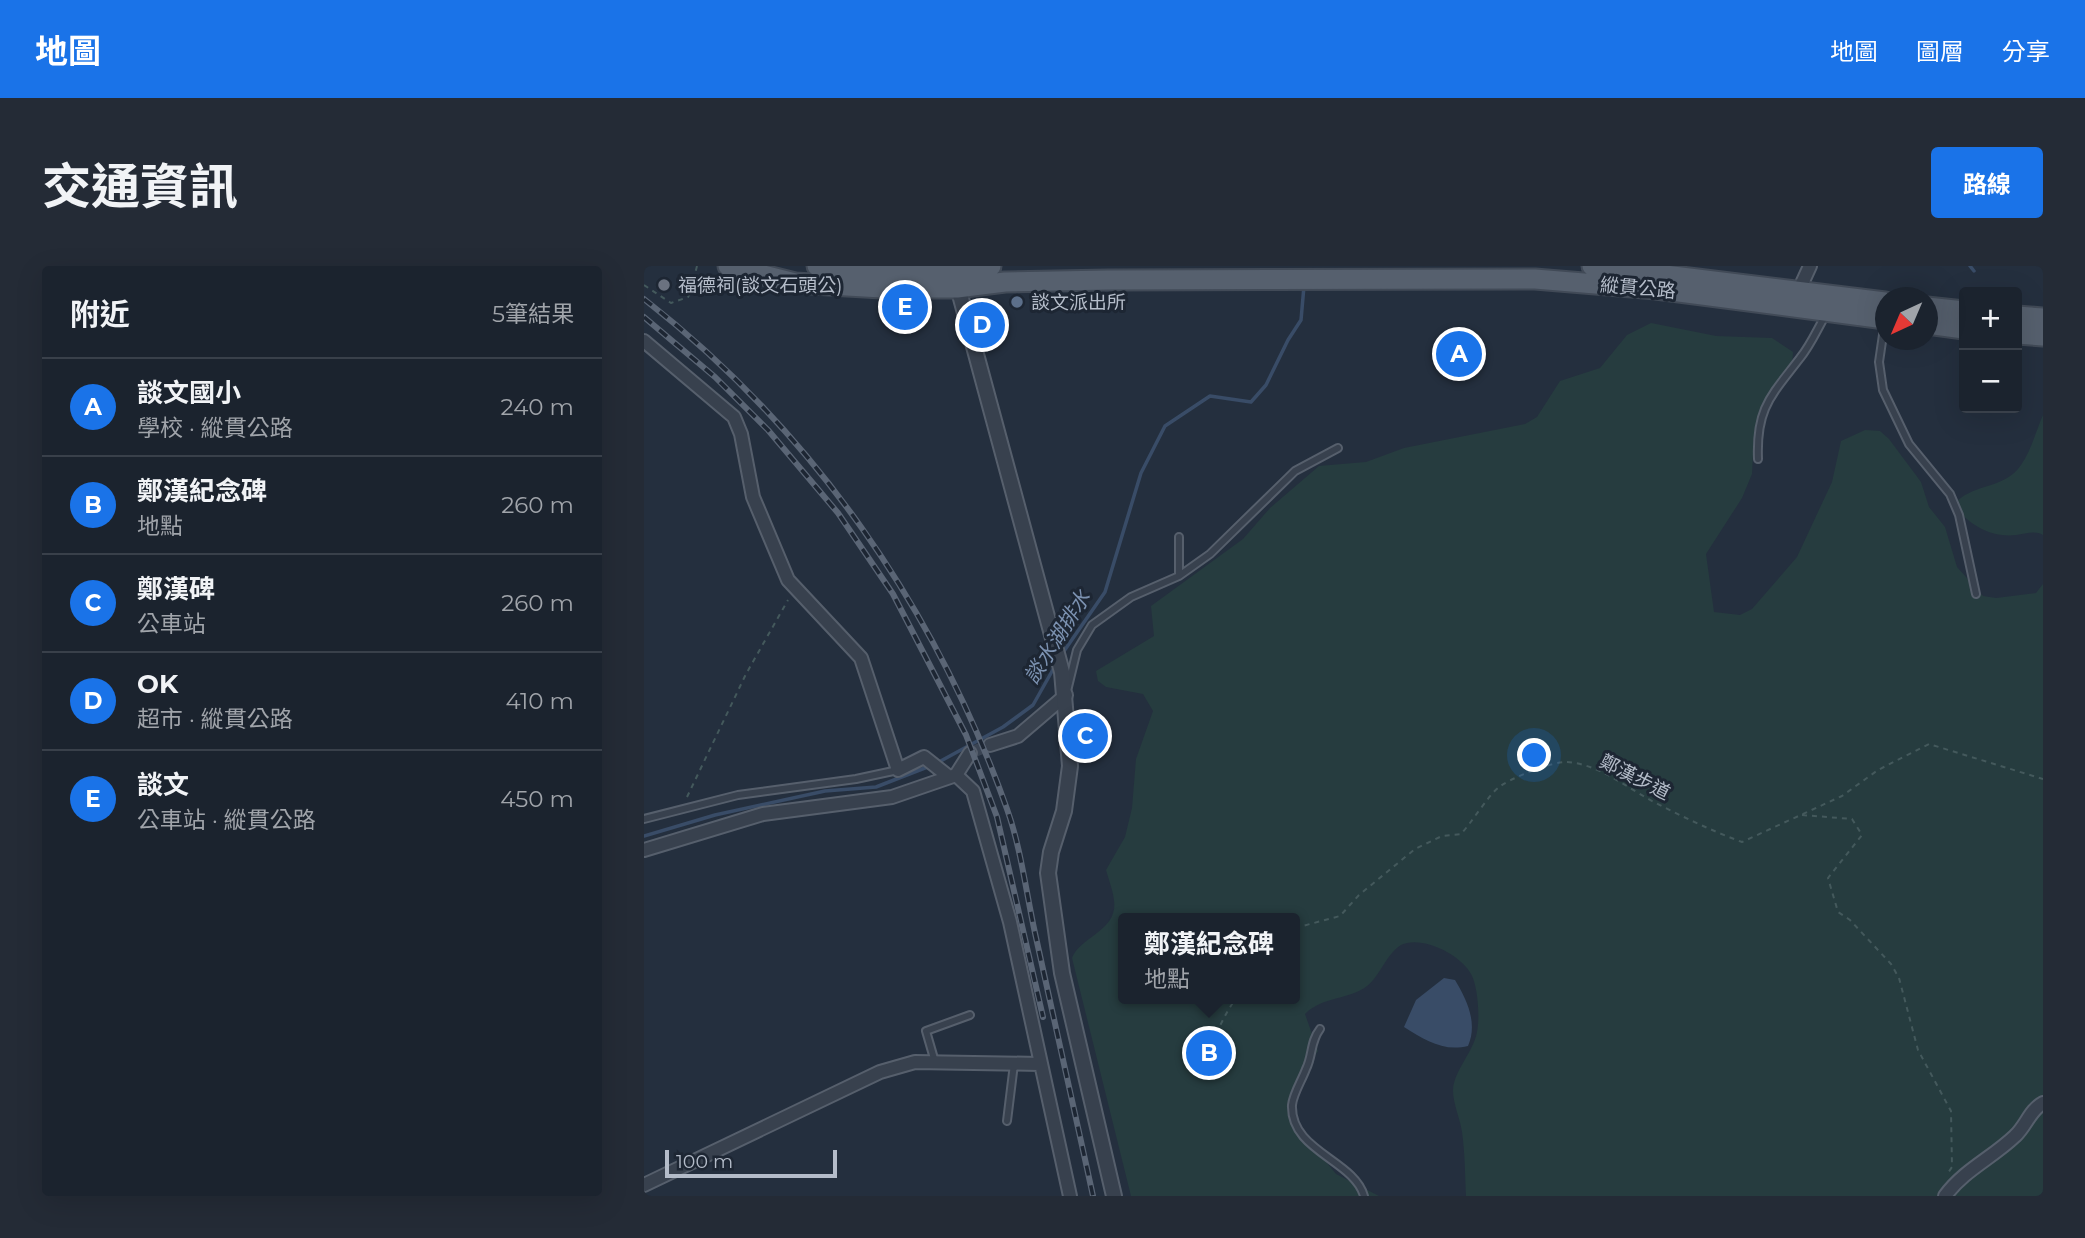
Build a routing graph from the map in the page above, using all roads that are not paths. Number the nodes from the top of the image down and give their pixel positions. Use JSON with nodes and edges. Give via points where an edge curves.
{"nodes":[{"id":1,"x":728,"y":266,"type":"edge"},
{"id":2,"x":817,"y":266,"type":"edge"},
{"id":3,"x":991,"y":266,"type":"edge"},
{"id":4,"x":1592,"y":266,"type":"edge"},
{"id":5,"x":1810,"y":266,"type":"edge"},
{"id":6,"x":1446,"y":272,"type":"edge"},
{"id":7,"x":1535,"y":272,"type":"edge"},
{"id":8,"x":958,"y":275,"type":"edge"},
{"id":9,"x":1798,"y":298,"type":"junction"},
{"id":10,"x":1875,"y":302,"type":"edge"},
{"id":11,"x":1938,"y":308,"type":"edge"},
{"id":12,"x":1959,"y":310,"type":"edge"},
{"id":13,"x":1828,"y":312,"type":"junction"},
{"id":14,"x":2022,"y":316,"type":"edge"},
{"id":15,"x":1875,"y":318,"type":"edge"},
{"id":16,"x":2043,"y":318,"type":"edge"},
{"id":17,"x":1938,"y":325,"type":"edge"},
{"id":18,"x":1959,"y":328,"type":"edge"},
{"id":19,"x":2022,"y":334,"type":"edge"},
{"id":20,"x":2043,"y":336,"type":"edge"},
{"id":21,"x":644,"y":341,"type":"edge"},
{"id":22,"x":1881,"y":350,"type":"edge"},
{"id":23,"x":1338,"y":448,"type":"dead end"},
{"id":24,"x":1758,"y":459,"type":"dead end"},
{"id":25,"x":1180,"y":537,"type":"dead end"},
{"id":26,"x":1179,"y":576,"type":"junction"},
{"id":27,"x":1976,"y":594,"type":"dead end"},
{"id":28,"x":1066,"y":695,"type":"junction"},
{"id":29,"x":990,"y":745,"type":"tunnel mouth"},
{"id":30,"x":970,"y":753,"type":"tunnel mouth"},
{"id":31,"x":898,"y":770,"type":"junction"},
{"id":32,"x":948,"y":775,"type":"junction"},
{"id":33,"x":644,"y":819,"type":"edge"},
{"id":34,"x":644,"y":850,"type":"edge"},
{"id":35,"x":970,"y":1015,"type":"dead end"},
{"id":36,"x":1320,"y":1029,"type":"dead end"},
{"id":37,"x":935,"y":1062,"type":"junction"},
{"id":38,"x":1014,"y":1064,"type":"junction"},
{"id":39,"x":1040,"y":1064,"type":"junction"},
{"id":40,"x":2043,"y":1103,"type":"edge"},
{"id":41,"x":1007,"y":1121,"type":"dead end"},
{"id":42,"x":644,"y":1185,"type":"edge"},
{"id":43,"x":1070,"y":1196,"type":"edge"},
{"id":44,"x":1114,"y":1196,"type":"edge"},
{"id":45,"x":1364,"y":1196,"type":"edge"},
{"id":46,"x":1945,"y":1196,"type":"edge"}],
"edges":[{"from":1,"to":8,"type":"main road","via":[[795,283]]},
{"from":2,"to":8,"type":"main road"},
{"from":3,"to":8,"type":"main road"},
{"from":4,"to":9,"type":"main road","name":"縱貫公路"},
{"from":5,"to":9,"type":"street"},
{"from":6,"to":7,"type":"main road","name":"縱貫公路"},
{"from":6,"to":8,"type":"main road","name":"縱貫公路","via":[[1305,279],[1005,282]]},
{"from":7,"to":9,"type":"main road","name":"縱貫公路","via":[[1656,289]]},
{"from":8,"to":28,"type":"street"},
{"from":9,"to":10,"type":"main road","name":"縱貫公路"},
{"from":9,"to":13,"type":"main road","name":"縱貫公路"},
{"from":11,"to":12,"type":"main road"},
{"from":13,"to":15,"type":"main road","name":"縱貫公路"},
{"from":13,"to":24,"type":"lane","via":[[1802,356],[1776,386],[1757,430]]},
{"from":14,"to":16,"type":"main road"},
{"from":17,"to":18,"type":"main road"},
{"from":19,"to":20,"type":"main road"},
{"from":21,"to":31,"type":"street","via":[[734,417],[753,497],[794,590],[861,658]]},
{"from":22,"to":27,"type":"lane","via":[[1883,390],[1909,444],[1950,494],[1959,515]]},
{"from":23,"to":26,"type":"lane","via":[[1295,471],[1210,554]]},
{"from":25,"to":26,"type":"lane"},
{"from":26,"to":28,"type":"lane","via":[[1131,597],[1091,625],[1077,650]]},
{"from":28,"to":29,"type":"street","via":[[1018,736]]},
{"from":28,"to":44,"type":"street","via":[[1070,766],[1048,873],[1062,973]]},
{"from":30,"to":32,"type":"street"},
{"from":31,"to":32,"type":"street","via":[[924,757]]},
{"from":31,"to":33,"type":"lane","via":[[738,795]]},
{"from":32,"to":34,"type":"street","via":[[892,797],[763,814]]},
{"from":32,"to":39,"type":"street","via":[[973,791],[1010,922]]},
{"from":35,"to":37,"type":"lane","via":[[926,1031]]},
{"from":36,"to":45,"type":"lane","via":[[1312,1040],[1311,1058],[1292,1102],[1293,1115],[1313,1149],[1350,1173]]},
{"from":37,"to":38,"type":"street"},
{"from":37,"to":42,"type":"street","via":[[915,1062],[880,1072]]},
{"from":38,"to":39,"type":"street"},
{"from":38,"to":41,"type":"lane"},
{"from":39,"to":43,"type":"street"},
{"from":40,"to":46,"type":"street","via":[[2017,1135],[1956,1180]]}]}
